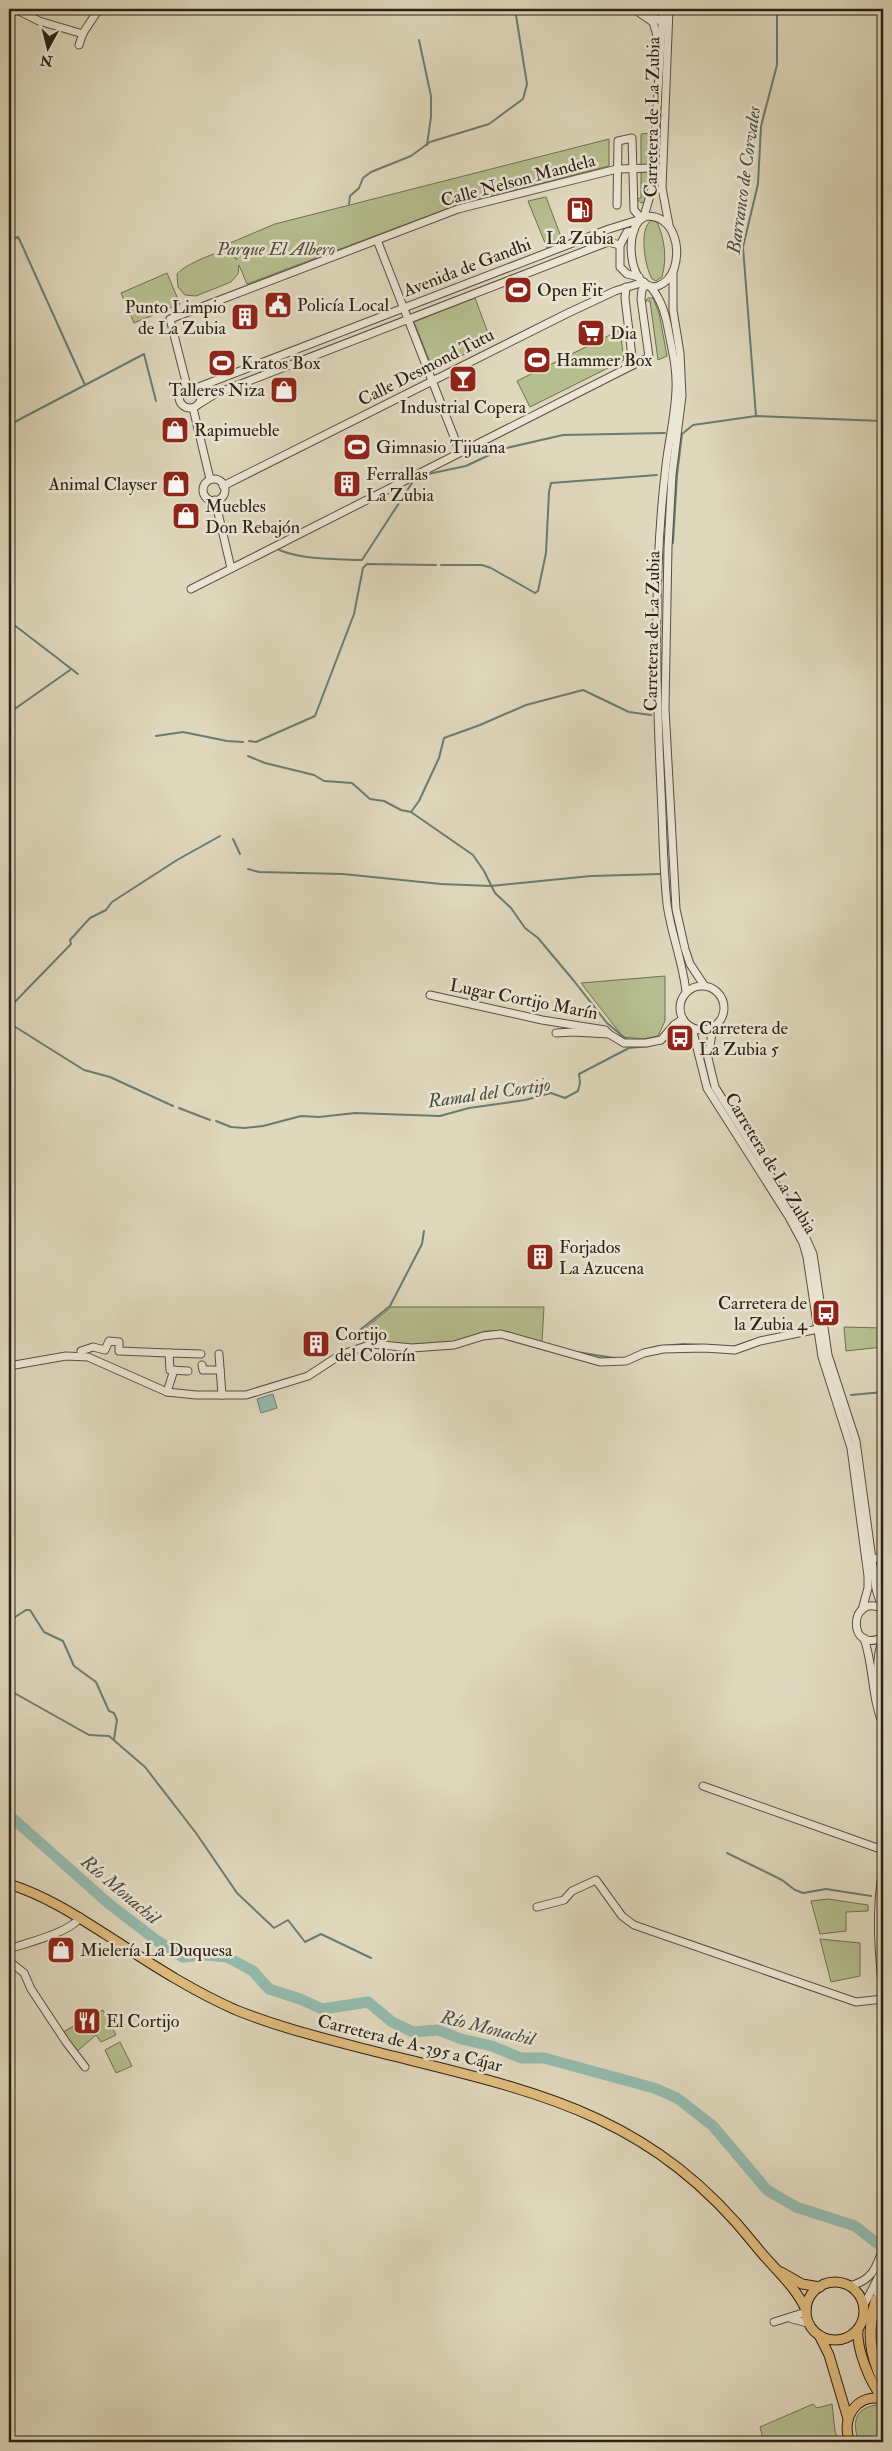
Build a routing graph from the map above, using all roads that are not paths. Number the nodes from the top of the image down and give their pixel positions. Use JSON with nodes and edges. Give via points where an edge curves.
{"nodes":[{"id":1,"x":14,"y":9,"type":"edge"},
{"id":2,"x":22,"y":9,"type":"edge"},
{"id":3,"x":99,"y":9,"type":"edge"},
{"id":4,"x":634,"y":9,"type":"edge"},
{"id":5,"x":641,"y":9,"type":"edge"},
{"id":6,"x":663,"y":9,"type":"edge"},
{"id":7,"x":669,"y":9,"type":"edge"},
{"id":8,"x":662,"y":21,"type":"junction"},
{"id":9,"x":83,"y":33,"type":"junction"},
{"id":10,"x":80,"y":45,"type":"dead end"},
{"id":11,"x":663,"y":61,"type":"junction"},
{"id":12,"x":633,"y":168,"type":"junction"},
{"id":13,"x":653,"y":168,"type":"junction"},
{"id":14,"x":617,"y":169,"type":"junction"},
{"id":15,"x":617,"y":205,"type":"dead end"},
{"id":16,"x":641,"y":218,"type":"junction"},
{"id":17,"x":669,"y":225,"type":"junction"},
{"id":18,"x":634,"y":231,"type":"junction"},
{"id":19,"x":377,"y":240,"type":"junction"},
{"id":20,"x":620,"y":245,"type":"junction"},
{"id":21,"x":673,"y":271,"type":"junction"},
{"id":22,"x":645,"y":282,"type":"junction"},
{"id":23,"x":626,"y":287,"type":"junction"},
{"id":24,"x":404,"y":308,"type":"junction"},
{"id":25,"x":408,"y":320,"type":"junction"},
{"id":26,"x":633,"y":365,"type":"junction"},
{"id":27,"x":432,"y":381,"type":"junction"},
{"id":28,"x":187,"y":386,"type":"junction"},
{"id":29,"x":196,"y":388,"type":"junction"},
{"id":30,"x":196,"y":406,"type":"junction"},
{"id":31,"x":460,"y":452,"type":"junction"},
{"id":32,"x":210,"y":480,"type":"junction"},
{"id":33,"x":223,"y":486,"type":"junction"},
{"id":34,"x":216,"y":500,"type":"junction"},
{"id":35,"x":231,"y":568,"type":"junction"},
{"id":36,"x":191,"y":589,"type":"dead end"},
{"id":37,"x":704,"y":985,"type":"junction"},
{"id":38,"x":686,"y":992,"type":"junction"},
{"id":39,"x":430,"y":995,"type":"dead end"},
{"id":40,"x":683,"y":1019,"type":"junction"},
{"id":41,"x":714,"y":1027,"type":"junction"},
{"id":42,"x":692,"y":1028,"type":"junction"},
{"id":43,"x":556,"y":1033,"type":"dead end"},
{"id":44,"x":609,"y":1034,"type":"junction"},
{"id":45,"x":818,"y":1329,"type":"junction"},
{"id":46,"x":169,"y":1353,"type":"junction"},
{"id":47,"x":200,"y":1354,"type":"dead end"},
{"id":48,"x":219,"y":1354,"type":"dead end"},
{"id":49,"x":81,"y":1356,"type":"junction"},
{"id":50,"x":202,"y":1365,"type":"dead end"},
{"id":51,"x":12,"y":1366,"type":"edge"},
{"id":52,"x":174,"y":1370,"type":"junction"},
{"id":53,"x":220,"y":1370,"type":"junction"},
{"id":54,"x":188,"y":1371,"type":"dead end"},
{"id":55,"x":168,"y":1392,"type":"junction"},
{"id":56,"x":222,"y":1394,"type":"junction"},
{"id":57,"x":873,"y":1558,"type":"junction"},
{"id":58,"x":883,"y":1559,"type":"edge"},
{"id":59,"x":883,"y":1609,"type":"edge"},
{"id":60,"x":862,"y":1610,"type":"junction"},
{"id":61,"x":864,"y":1638,"type":"junction"},
{"id":62,"x":883,"y":1638,"type":"edge"},
{"id":63,"x":881,"y":1662,"type":"edge"},
{"id":64,"x":883,"y":1706,"type":"edge"},
{"id":65,"x":883,"y":1725,"type":"edge"},
{"id":66,"x":703,"y":1786,"type":"dead end"},
{"id":67,"x":883,"y":1850,"type":"edge"},
{"id":68,"x":883,"y":1869,"type":"edge"},
{"id":69,"x":9,"y":1884,"type":"edge"},
{"id":70,"x":537,"y":1907,"type":"dead end"},
{"id":71,"x":80,"y":1917,"type":"junction"},
{"id":72,"x":9,"y":1949,"type":"edge"},
{"id":73,"x":9,"y":1961,"type":"edge"},
{"id":74,"x":883,"y":1997,"type":"edge"},
{"id":75,"x":85,"y":2067,"type":"dead end"},
{"id":76,"x":883,"y":2247,"type":"edge"},
{"id":77,"x":883,"y":2268,"type":"edge"},
{"id":78,"x":776,"y":2269,"type":"junction"},
{"id":79,"x":883,"y":2275,"type":"edge"},
{"id":80,"x":848,"y":2286,"type":"junction"},
{"id":81,"x":820,"y":2287,"type":"junction"},
{"id":82,"x":876,"y":2300,"type":"junction"},
{"id":83,"x":863,"y":2307,"type":"junction"},
{"id":84,"x":883,"y":2308,"type":"edge"},
{"id":85,"x":806,"y":2311,"type":"junction"},
{"id":86,"x":791,"y":2318,"type":"junction"},
{"id":87,"x":774,"y":2322,"type":"dead end"},
{"id":88,"x":808,"y":2323,"type":"junction"},
{"id":89,"x":858,"y":2328,"type":"junction"},
{"id":90,"x":818,"y":2335,"type":"junction"},
{"id":91,"x":883,"y":2382,"type":"edge"},
{"id":92,"x":883,"y":2399,"type":"edge"},
{"id":93,"x":848,"y":2419,"type":"junction"},
{"id":94,"x":850,"y":2442,"type":"edge"}],
"edges":[{"from":1,"to":9,"type":"street","via":[[39,21]]},
{"from":2,"to":9,"type":"street"},
{"from":3,"to":9,"type":"street"},
{"from":4,"to":11,"type":"street","via":[[653,22]]},
{"from":5,"to":8,"type":"street"},
{"from":6,"to":8,"type":"street","name":"Carretera de La Zubia"},
{"from":7,"to":11,"type":"street","name":"Carretera de La Zubia"},
{"from":8,"to":11,"type":"street","name":"Carretera de La Zubia","via":[[665,24]]},
{"from":9,"to":10,"type":"street"},
{"from":11,"to":13,"type":"street","name":"Carretera de La Zubia"},
{"from":11,"to":17,"type":"street","name":"Carretera de La Zubia","via":[[662,188]]},
{"from":12,"to":13,"type":"street","name":"Calle Nelson Mandela"},
{"from":12,"to":14,"type":"street","name":"Calle Nelson Mandela"},
{"from":12,"to":14,"type":"street","via":[[632,138],[618,141]]},
{"from":12,"to":16,"type":"street","via":[[634,210]]},
{"from":13,"to":16,"type":"street","name":"Carretera de La Zubia","via":[[650,200]]},
{"from":14,"to":15,"type":"street"},
{"from":14,"to":19,"type":"street","name":"Calle Nelson Mandela","via":[[458,209]]},
{"from":16,"to":17,"type":"street","via":[[659,217]]},
{"from":16,"to":18,"type":"street"},
{"from":16,"to":24,"type":"street","name":"Avenida de Gandhi"},
{"from":17,"to":21,"type":"street","via":[[677,251]]},
{"from":18,"to":20,"type":"street","via":[[627,232]]},
{"from":18,"to":22,"type":"street","via":[[632,261]]},
{"from":19,"to":24,"type":"street"},
{"from":19,"to":28,"type":"street","name":"Calle Nelson Mandela","via":[[170,320]]},
{"from":20,"to":22,"type":"street","via":[[620,267]]},
{"from":20,"to":25,"type":"street","name":"Avenida de Gandhi","via":[[608,242]]},
{"from":21,"to":22,"type":"street","via":[[663,284]]},
{"from":21,"to":37,"type":"street","name":"Carretera de La Zubia","via":[[673,310],[680,352],[682,396],[672,475],[668,547],[665,708],[676,909],[684,949]]},
{"from":22,"to":23,"type":"street","name":"Calle Desmond Tutu"},
{"from":22,"to":26,"type":"street","via":[[641,299],[648,357]]},
{"from":22,"to":38,"type":"street","name":"Carretera de La Zubia","via":[[660,300],[666,315],[674,360],[675,406],[665,474],[657,610],[657,703],[667,902]]},
{"from":23,"to":26,"type":"street"},
{"from":23,"to":27,"type":"street","name":"Calle Desmond Tutu"},
{"from":24,"to":25,"type":"street"},
{"from":24,"to":29,"type":"street","name":"Avenida de Gandhi"},
{"from":25,"to":27,"type":"street"},
{"from":25,"to":30,"type":"street","name":"Avenida de Gandhi","via":[[215,394]]},
{"from":26,"to":31,"type":"street"},
{"from":27,"to":31,"type":"street"},
{"from":27,"to":33,"type":"street","name":"Calle Desmond Tutu"},
{"from":28,"to":29,"type":"street"},
{"from":28,"to":30,"type":"street","via":[[179,393],[178,400],[182,406]]},
{"from":29,"to":30,"type":"street","via":[[201,397]]},
{"from":30,"to":32,"type":"street"},
{"from":31,"to":35,"type":"street"},
{"from":32,"to":33,"type":"street","via":[[218,480]]},
{"from":32,"to":34,"type":"street","via":[[204,484],[203,492]]},
{"from":33,"to":34,"type":"street","via":[[222,496]]},
{"from":34,"to":35,"type":"street"},
{"from":35,"to":36,"type":"street"},
{"from":37,"to":38,"type":"street"},
{"from":37,"to":41,"type":"street","via":[[717,991],[724,1003],[723,1016]]},
{"from":38,"to":40,"type":"street","via":[[680,1006]]},
{"from":39,"to":44,"type":"street","name":"Lugar Cortijo Marín","via":[[542,1020],[605,1030]]},
{"from":40,"to":42,"type":"street"},
{"from":40,"to":44,"type":"street","name":"Lugar Cortijo Marín","via":[[661,1040],[646,1044],[624,1043]]},
{"from":41,"to":42,"type":"street","via":[[705,1030]]},
{"from":41,"to":57,"type":"street","name":"Carretera de La Zubia","via":[[708,1058],[715,1087],[796,1216],[813,1254],[828,1355],[856,1441]]},
{"from":42,"to":45,"type":"street","name":"Carretera de La Zubia","via":[[707,1088],[803,1244]]},
{"from":43,"to":44,"type":"street","name":"Lugar Cortijo Marín"},
{"from":45,"to":56,"type":"street","via":[[760,1341],[735,1350],[663,1349],[614,1363],[600,1362],[501,1334],[454,1345],[412,1348],[372,1344],[340,1355],[308,1376],[246,1395]]},
{"from":45,"to":60,"type":"street","name":"Carretera de La Zubia","via":[[826,1372],[851,1448],[868,1576]]},
{"from":46,"to":47,"type":"street"},
{"from":46,"to":49,"type":"street","via":[[119,1351],[119,1342],[109,1341],[105,1350],[89,1348],[81,1351]]},
{"from":46,"to":52,"type":"street","via":[[169,1367]]},
{"from":48,"to":53,"type":"street"},
{"from":49,"to":51,"type":"street"},
{"from":49,"to":55,"type":"street","via":[[99,1360]]},
{"from":50,"to":53,"type":"street","via":[[203,1370]]},
{"from":52,"to":54,"type":"street"},
{"from":52,"to":55,"type":"street"},
{"from":53,"to":56,"type":"street"},
{"from":55,"to":56,"type":"street"},
{"from":57,"to":58,"type":"street"},
{"from":57,"to":59,"type":"street","name":"Carretera de La Zubia","via":[[876,1588]]},
{"from":59,"to":60,"type":"street","via":[[872,1606]]},
{"from":60,"to":61,"type":"street","name":"Carretera de La Zubia","via":[[856,1624]]},
{"from":61,"to":62,"type":"street","via":[[874,1641]]},
{"from":61,"to":65,"type":"street","via":[[870,1657],[875,1703]]},
{"from":62,"to":63,"type":"street"},
{"from":63,"to":64,"type":"street","via":[[879,1683]]},
{"from":66,"to":67,"type":"street"},
{"from":68,"to":74,"type":"street","via":[[877,1932]]},
{"from":69,"to":71,"type":"main road","name":"Carretera de A-395 a Cájar","via":[[52,1900]]},
{"from":70,"to":74,"type":"street","via":[[564,1900],[572,1891],[596,1880],[622,1916],[634,1925],[856,2002]]},
{"from":71,"to":72,"type":"street","via":[[77,1922],[56,1932]]},
{"from":71,"to":78,"type":"main road","name":"Carretera de A-395 a Cájar","via":[[182,1982],[255,2017],[337,2042],[526,2091],[584,2111],[616,2127],[667,2158],[694,2180],[731,2216]]},
{"from":73,"to":75,"type":"street","via":[[24,1973],[31,1989]]},
{"from":76,"to":80,"type":"street","via":[[874,2273],[867,2280]]},
{"from":77,"to":83,"type":"street"},
{"from":78,"to":81,"type":"main road","name":"Carretera de A-395 a Cájar","via":[[802,2284]]},
{"from":78,"to":85,"type":"main road","name":"Carretera de A-395 a Cájar","via":[[800,2297]]},
{"from":79,"to":82,"type":"street"},
{"from":80,"to":81,"type":"main road","via":[[833,2283]]},
{"from":80,"to":83,"type":"main road","via":[[858,2295]]},
{"from":81,"to":85,"type":"main road","via":[[809,2298]]},
{"from":82,"to":84,"type":"street"},
{"from":82,"to":91,"type":"highway","via":[[871,2318],[870,2344]]},
{"from":83,"to":89,"type":"main road"},
{"from":85,"to":86,"type":"street"},
{"from":85,"to":88,"type":"main road"},
{"from":86,"to":87,"type":"street"},
{"from":86,"to":88,"type":"street"},
{"from":88,"to":90,"type":"main road"},
{"from":89,"to":90,"type":"main road","via":[[840,2339]]},
{"from":89,"to":92,"type":"main road","via":[[859,2344],[869,2374]]},
{"from":90,"to":93,"type":"main road","via":[[829,2355]]},
{"from":92,"to":93,"type":"main road","via":[[861,2401]]},
{"from":93,"to":94,"type":"main road"}]}
